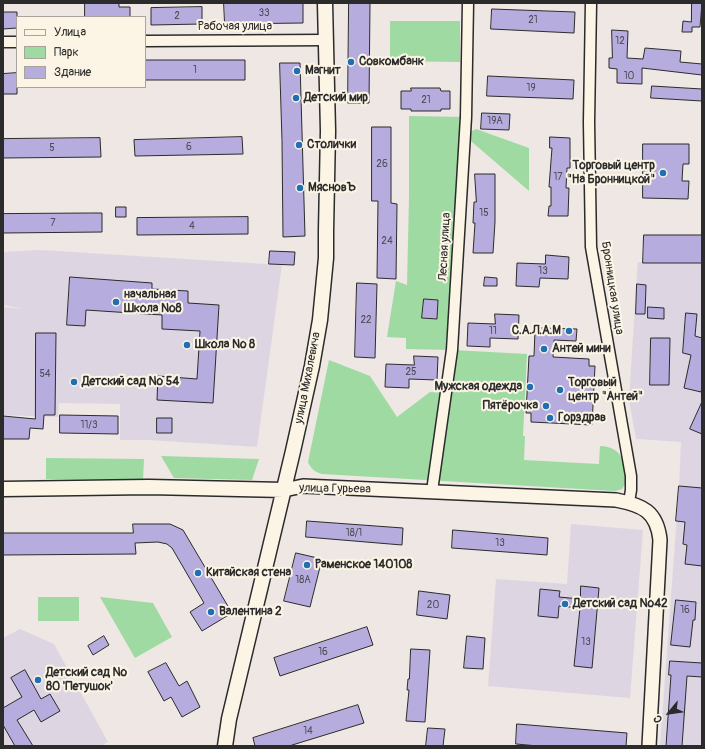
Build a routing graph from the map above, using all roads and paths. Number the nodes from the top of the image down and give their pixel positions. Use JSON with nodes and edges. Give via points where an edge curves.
{"nodes":[{"id":1,"x":325,"y":3,"type":"edge"},
{"id":2,"x":468,"y":3,"type":"edge"},
{"id":3,"x":591,"y":3,"type":"edge"},
{"id":4,"x":326,"y":40,"type":"junction"},
{"id":5,"x":146,"y":41,"type":"edge"},
{"id":6,"x":3,"y":42,"type":"edge"},
{"id":7,"x":16,"y":42,"type":"edge"},
{"id":8,"x":3,"y":489,"type":"edge"},
{"id":9,"x":284,"y":490,"type":"junction"},
{"id":10,"x":432,"y":491,"type":"junction"},
{"id":11,"x":629,"y":502,"type":"junction"},
{"id":12,"x":225,"y":746,"type":"edge"},
{"id":13,"x":649,"y":746,"type":"edge"}],
"edges":[{"from":1,"to":4,"type":"main road","name":"улица Михалевича"},
{"from":2,"to":10,"type":"street","name":"Лесная улица","via":[[466,117],[452,350]]},
{"from":3,"to":11,"type":"street","name":"Бронницкая улица","via":[[591,247],[631,476]]},
{"from":4,"to":5,"type":"street","name":"Рабочая улица"},
{"from":4,"to":9,"type":"main road","name":"улица Михалевича","via":[[328,140],[326,231],[320,320]]},
{"from":6,"to":7,"type":"street"},
{"from":8,"to":9,"type":"main road","name":"улица Гурьева","via":[[148,487]]},
{"from":9,"to":10,"type":"street","name":"улица Гурьева","via":[[303,486]]},
{"from":9,"to":12,"type":"main road","name":"улица Михалевича","via":[[229,719]]},
{"from":10,"to":11,"type":"street","name":"улица Гурьева"},
{"from":11,"to":13,"type":"street","name":"улица Гурьева","via":[[651,515],[660,535]]}]}
